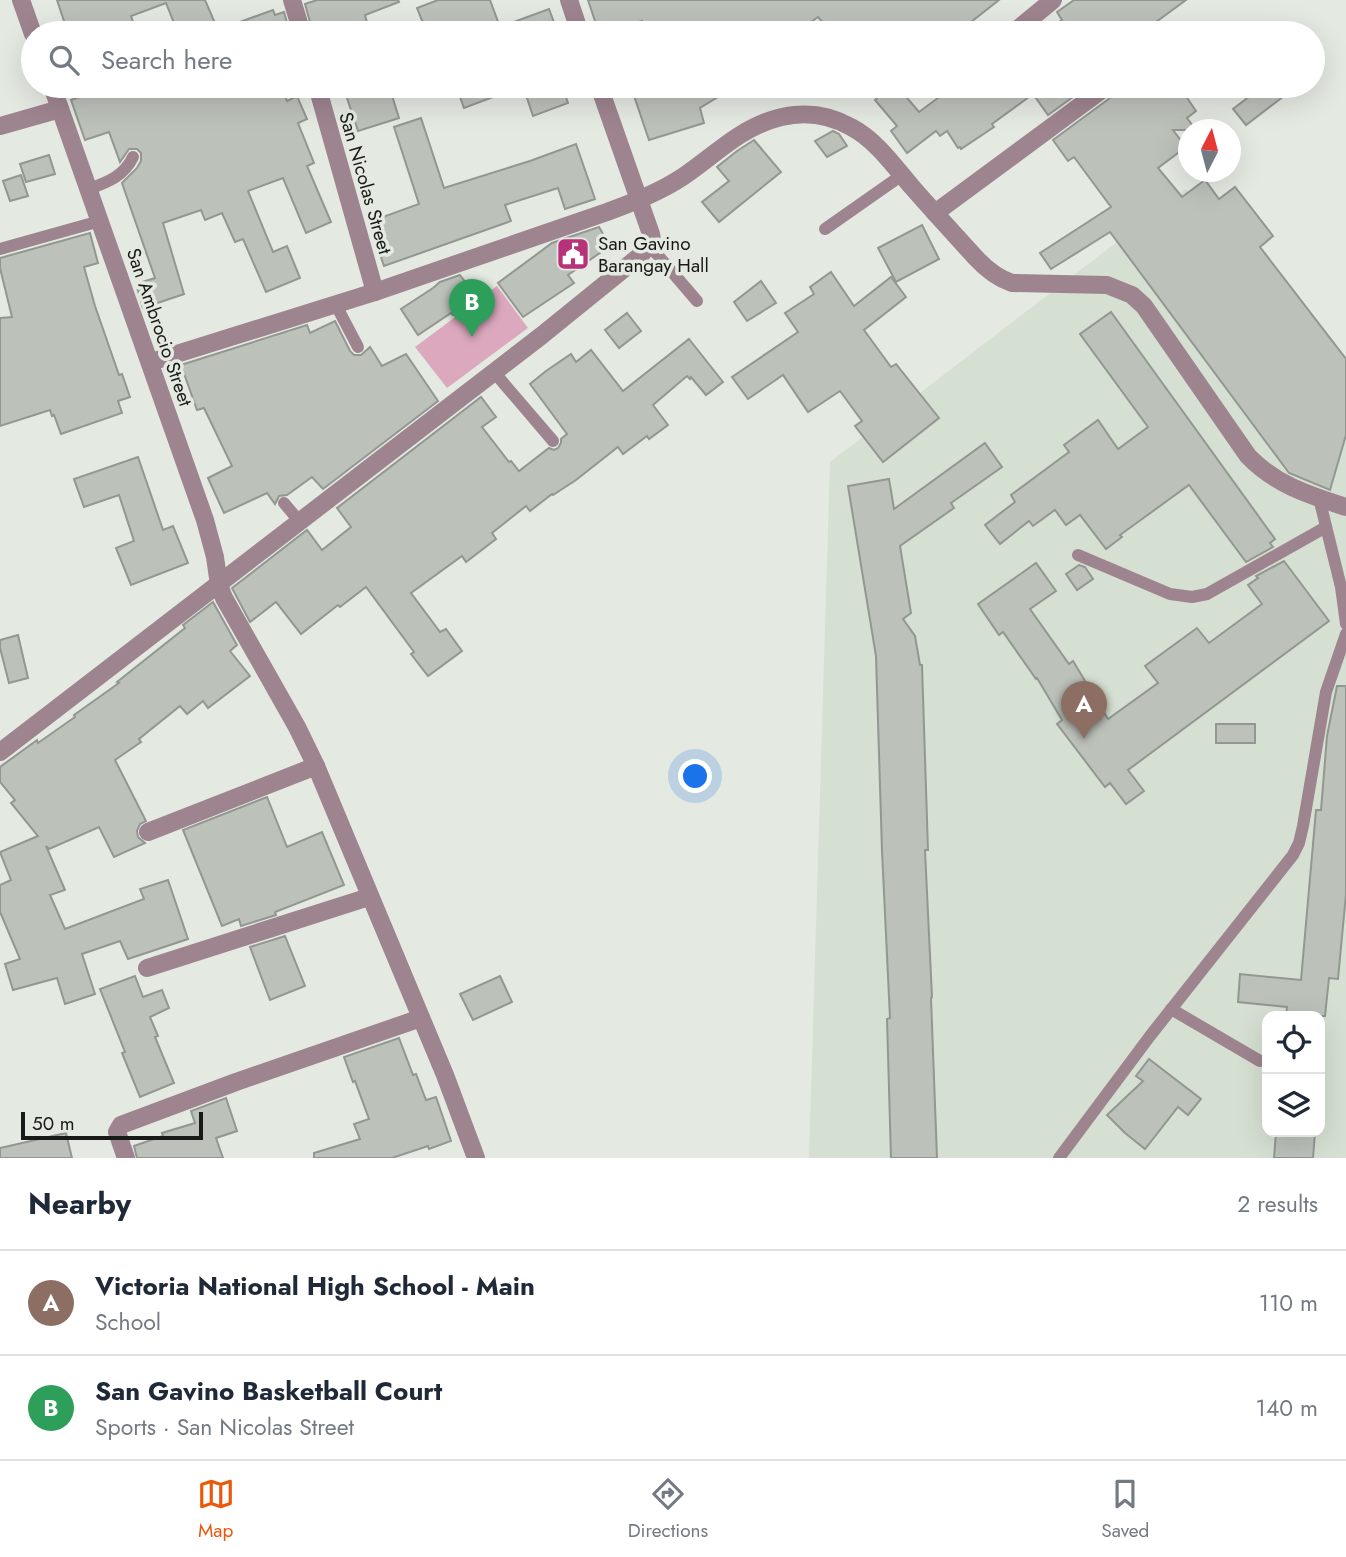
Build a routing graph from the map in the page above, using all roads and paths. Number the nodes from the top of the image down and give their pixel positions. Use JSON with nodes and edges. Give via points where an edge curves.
{"nodes":[{"id":1,"x":21,"y":0,"type":"edge"},
{"id":2,"x":292,"y":0,"type":"edge"},
{"id":3,"x":569,"y":0,"type":"edge"},
{"id":4,"x":1053,"y":0,"type":"edge"},
{"id":5,"x":28,"y":21,"type":"edge"},
{"id":6,"x":298,"y":21,"type":"edge"},
{"id":7,"x":576,"y":21,"type":"edge"},
{"id":8,"x":1028,"y":21,"type":"edge"},
{"id":9,"x":56,"y":98,"type":"edge"},
{"id":10,"x":320,"y":98,"type":"edge"},
{"id":11,"x":603,"y":98,"type":"edge"},
{"id":12,"x":1091,"y":98,"type":"edge"},
{"id":13,"x":60,"y":109,"type":"junction"},
{"id":14,"x":0,"y":126,"type":"edge"},
{"id":15,"x":133,"y":157,"type":"dead end"},
{"id":16,"x":902,"y":174,"type":"junction"},
{"id":17,"x":89,"y":189,"type":"junction"},
{"id":18,"x":639,"y":200,"type":"junction"},
{"id":19,"x":935,"y":213,"type":"junction"},
{"id":20,"x":100,"y":221,"type":"junction"},
{"id":21,"x":825,"y":229,"type":"dead end"},
{"id":22,"x":651,"y":243,"type":"junction"},
{"id":23,"x":0,"y":249,"type":"edge"},
{"id":24,"x":375,"y":292,"type":"junction"},
{"id":25,"x":696,"y":301,"type":"dead end"},
{"id":26,"x":336,"y":304,"type":"junction"},
{"id":27,"x":358,"y":346,"type":"dead end"},
{"id":28,"x":151,"y":362,"type":"junction"},
{"id":29,"x":494,"y":372,"type":"junction"},
{"id":30,"x":553,"y":442,"type":"dead end"},
{"id":31,"x":1319,"y":498,"type":"junction"},
{"id":32,"x":284,"y":503,"type":"dead end"},
{"id":33,"x":1346,"y":507,"type":"edge"},
{"id":34,"x":300,"y":522,"type":"junction"},
{"id":35,"x":1326,"y":527,"type":"junction"},
{"id":36,"x":1078,"y":555,"type":"dead end"},
{"id":37,"x":219,"y":585,"type":"junction"},
{"id":38,"x":1346,"y":624,"type":"edge"},
{"id":39,"x":1346,"y":634,"type":"edge"},
{"id":40,"x":0,"y":752,"type":"edge"},
{"id":41,"x":316,"y":766,"type":"junction"},
{"id":42,"x":148,"y":832,"type":"dead end"},
{"id":43,"x":369,"y":897,"type":"junction"},
{"id":44,"x":147,"y":968,"type":"dead end"},
{"id":45,"x":1171,"y":1009,"type":"junction"},
{"id":46,"x":421,"y":1018,"type":"junction"},
{"id":47,"x":1260,"y":1061,"type":"dead end"},
{"id":48,"x":126,"y":1158,"type":"edge"},
{"id":49,"x":476,"y":1158,"type":"edge"},
{"id":50,"x":1059,"y":1158,"type":"edge"}],
"edges":[{"from":1,"to":5,"type":"street"},
{"from":2,"to":6,"type":"street"},
{"from":3,"to":7,"type":"street"},
{"from":4,"to":8,"type":"street"},
{"from":9,"to":13,"type":"street","name":"San Ambrocio Street"},
{"from":10,"to":24,"type":"street","name":"San Nicolas Street"},
{"from":11,"to":18,"type":"street"},
{"from":12,"to":19,"type":"street"},
{"from":13,"to":14,"type":"street"},
{"from":13,"to":17,"type":"street","name":"San Ambrocio Street"},
{"from":15,"to":17,"type":"lane","via":[[113,180]]},
{"from":16,"to":18,"type":"street","via":[[852,127],[796,113],[756,126]]},
{"from":16,"to":19,"type":"street"},
{"from":16,"to":21,"type":"lane"},
{"from":17,"to":20,"type":"street","name":"San Ambrocio Street"},
{"from":18,"to":22,"type":"street"},
{"from":18,"to":24,"type":"street"},
{"from":19,"to":31,"type":"street","via":[[1000,279],[1107,285],[1132,295],[1259,468],[1287,486]]},
{"from":20,"to":23,"type":"lane"},
{"from":20,"to":28,"type":"street","name":"San Ambrocio Street"},
{"from":22,"to":25,"type":"lane"},
{"from":22,"to":29,"type":"street"},
{"from":24,"to":26,"type":"street"},
{"from":26,"to":27,"type":"lane"},
{"from":26,"to":28,"type":"street"},
{"from":28,"to":37,"type":"street","name":"San Ambrocio Street","via":[[205,520]]},
{"from":29,"to":30,"type":"lane"},
{"from":29,"to":34,"type":"street"},
{"from":31,"to":33,"type":"street"},
{"from":31,"to":35,"type":"lane"},
{"from":32,"to":34,"type":"lane"},
{"from":34,"to":37,"type":"street"},
{"from":35,"to":36,"type":"lane","via":[[1207,594],[1192,597],[1170,594]]},
{"from":35,"to":38,"type":"lane"},
{"from":37,"to":40,"type":"street"},
{"from":37,"to":41,"type":"street","name":"San Ambrocio Street"},
{"from":39,"to":45,"type":"lane","via":[[1326,692],[1299,843]]},
{"from":41,"to":42,"type":"street"},
{"from":41,"to":43,"type":"street","name":"San Ambrocio Street"},
{"from":43,"to":44,"type":"street"},
{"from":43,"to":46,"type":"street","name":"San Ambrocio Street"},
{"from":45,"to":47,"type":"lane"},
{"from":45,"to":50,"type":"lane"},
{"from":46,"to":48,"type":"street","via":[[121,1125],[117,1132]]},
{"from":46,"to":49,"type":"street","name":"San Ambrocio Street"}]}
